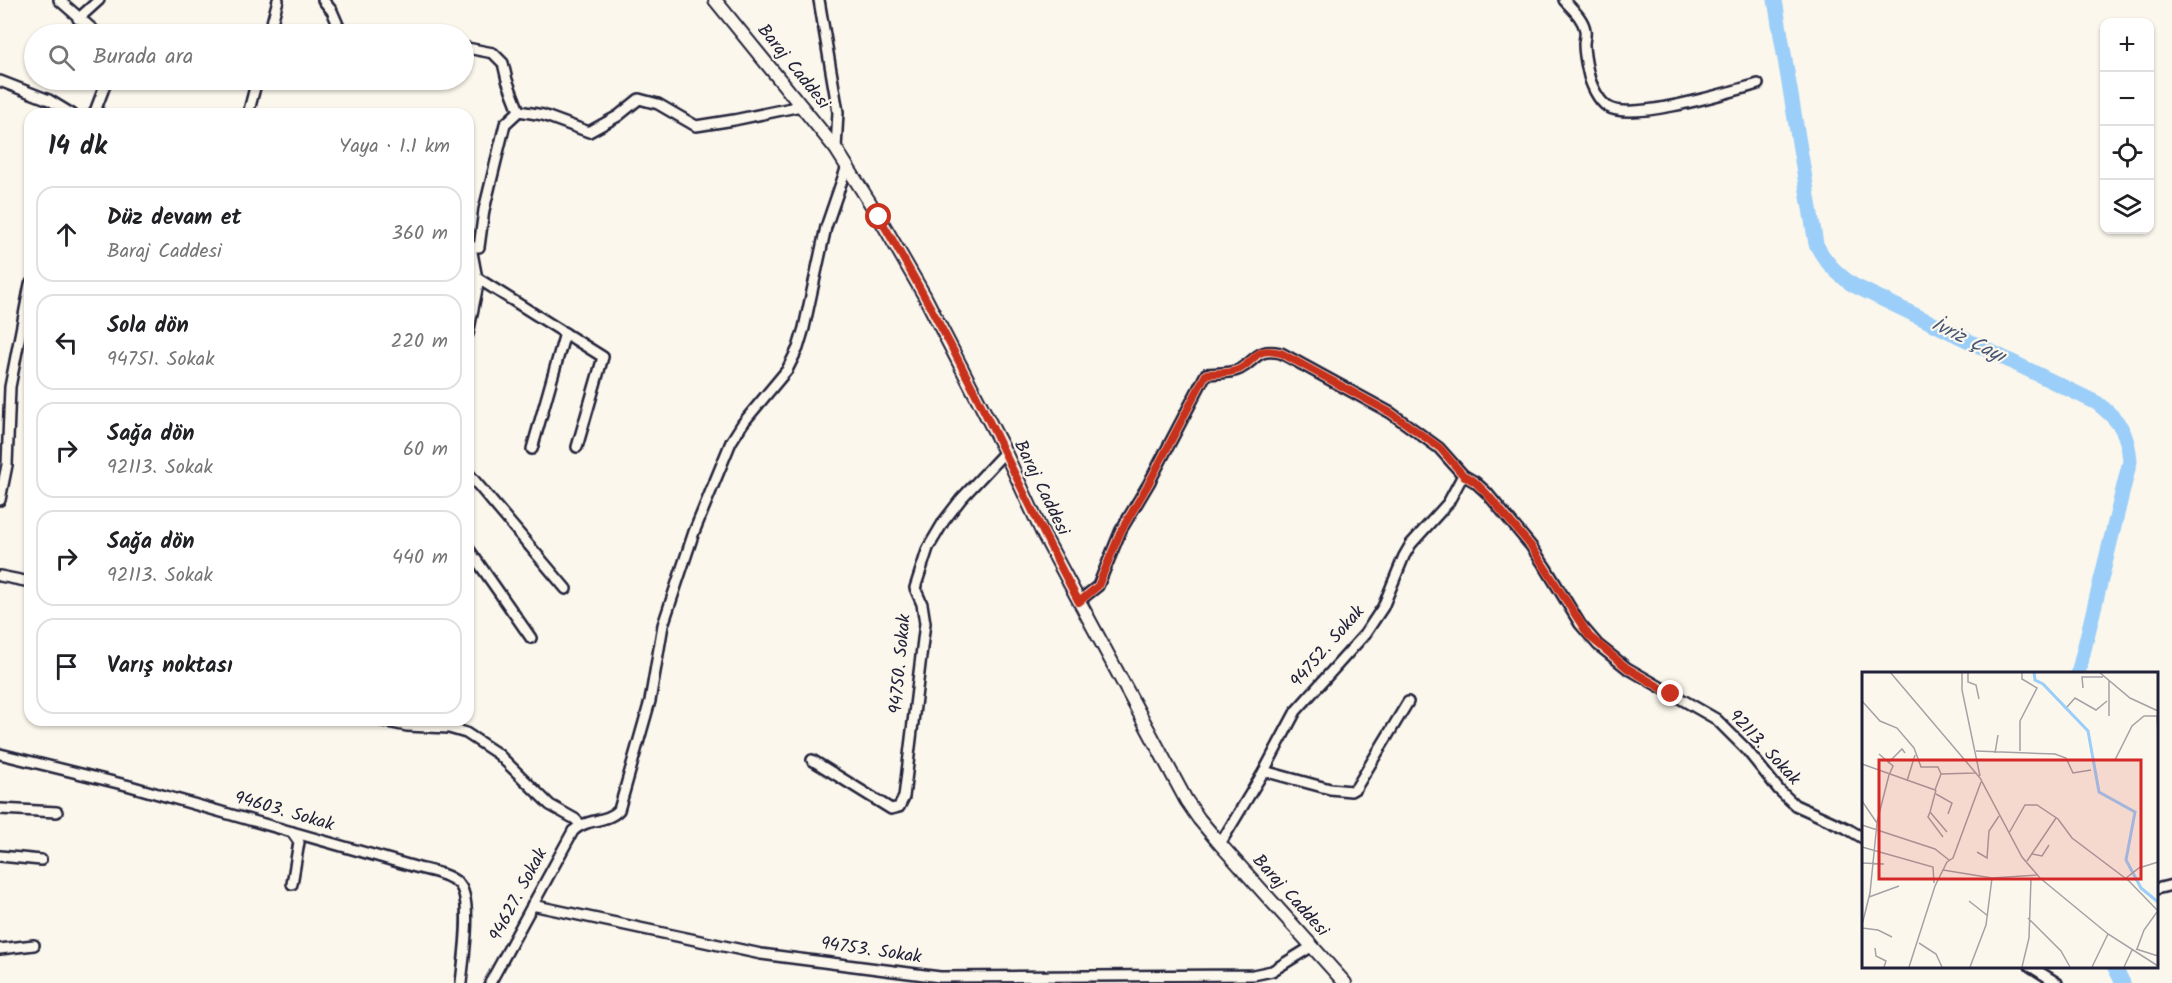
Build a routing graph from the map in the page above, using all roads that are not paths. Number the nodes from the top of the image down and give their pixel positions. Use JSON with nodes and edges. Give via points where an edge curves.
{"nodes":[{"id":1,"x":59,"y":0,"type":"edge"},
{"id":2,"x":99,"y":0,"type":"edge"},
{"id":3,"x":278,"y":0,"type":"edge"},
{"id":4,"x":323,"y":0,"type":"edge"},
{"id":5,"x":715,"y":0,"type":"edge"},
{"id":6,"x":819,"y":0,"type":"edge"},
{"id":7,"x":1564,"y":0,"type":"edge"},
{"id":8,"x":78,"y":19,"type":"junction"},
{"id":9,"x":85,"y":24,"type":"edge"},
{"id":10,"x":272,"y":24,"type":"edge"},
{"id":11,"x":338,"y":24,"type":"edge"},
{"id":12,"x":474,"y":49,"type":"edge"},
{"id":13,"x":0,"y":81,"type":"edge"},
{"id":14,"x":1758,"y":84,"type":"dead end"},
{"id":15,"x":103,"y":90,"type":"edge"},
{"id":16,"x":254,"y":90,"type":"edge"},
{"id":17,"x":801,"y":106,"type":"junction"},
{"id":18,"x":63,"y":108,"type":"edge"},
{"id":19,"x":96,"y":108,"type":"edge"},
{"id":20,"x":250,"y":108,"type":"edge"},
{"id":21,"x":519,"y":111,"type":"junction"},
{"id":22,"x":836,"y":149,"type":"junction"},
{"id":23,"x":847,"y":166,"type":"junction"},
{"id":24,"x":474,"y":247,"type":"edge"},
{"id":25,"x":474,"y":265,"type":"edge"},
{"id":26,"x":477,"y":278,"type":"junction"},
{"id":27,"x":474,"y":304,"type":"edge"},
{"id":28,"x":24,"y":313,"type":"edge"},
{"id":29,"x":565,"y":333,"type":"junction"},
{"id":30,"x":577,"y":447,"type":"dead end"},
{"id":31,"x":532,"y":449,"type":"dead end"},
{"id":32,"x":1005,"y":452,"type":"junction"},
{"id":33,"x":1463,"y":475,"type":"junction"},
{"id":34,"x":474,"y":480,"type":"edge"},
{"id":35,"x":0,"y":500,"type":"edge"},
{"id":36,"x":474,"y":557,"type":"edge"},
{"id":37,"x":0,"y":576,"type":"edge"},
{"id":38,"x":24,"y":581,"type":"edge"},
{"id":39,"x":566,"y":589,"type":"dead end"},
{"id":40,"x":1079,"y":602,"type":"junction"},
{"id":41,"x":531,"y":638,"type":"dead end"},
{"id":42,"x":1408,"y":702,"type":"dead end"},
{"id":43,"x":407,"y":726,"type":"edge"},
{"id":44,"x":0,"y":754,"type":"edge"},
{"id":45,"x":812,"y":760,"type":"dead end"},
{"id":46,"x":1264,"y":771,"type":"junction"},
{"id":47,"x":0,"y":809,"type":"edge"},
{"id":48,"x":57,"y":812,"type":"dead end"},
{"id":49,"x":580,"y":824,"type":"junction"},
{"id":50,"x":292,"y":832,"type":"junction"},
{"id":51,"x":1862,"y":837,"type":"edge"},
{"id":52,"x":1220,"y":844,"type":"junction"},
{"id":53,"x":0,"y":856,"type":"edge"},
{"id":54,"x":41,"y":860,"type":"dead end"},
{"id":55,"x":292,"y":884,"type":"dead end"},
{"id":56,"x":2172,"y":885,"type":"edge"},
{"id":57,"x":2157,"y":889,"type":"edge"},
{"id":58,"x":532,"y":905,"type":"junction"},
{"id":59,"x":34,"y":945,"type":"dead end"},
{"id":60,"x":1311,"y":947,"type":"junction"},
{"id":61,"x":0,"y":949,"type":"edge"},
{"id":62,"x":2034,"y":968,"type":"edge"},
{"id":63,"x":2048,"y":968,"type":"edge"},
{"id":64,"x":2041,"y":972,"type":"junction"},
{"id":65,"x":1263,"y":979,"type":"edge"},
{"id":66,"x":940,"y":980,"type":"edge"},
{"id":67,"x":462,"y":983,"type":"edge"},
{"id":68,"x":490,"y":983,"type":"edge"},
{"id":69,"x":1345,"y":983,"type":"edge"},
{"id":70,"x":2057,"y":983,"type":"edge"}],
"edges":[{"from":1,"to":8,"type":"street"},
{"from":2,"to":8,"type":"street"},
{"from":3,"to":10,"type":"street"},
{"from":4,"to":11,"type":"street"},
{"from":5,"to":17,"type":"main road","name":"Baraj Caddesi"},
{"from":6,"to":22,"type":"street","via":[[838,112]]},
{"from":7,"to":14,"type":"street","via":[[1580,17],[1585,30],[1588,73],[1597,95],[1608,107],[1625,112],[1654,109]]},
{"from":8,"to":9,"type":"street"},
{"from":12,"to":21,"type":"street","via":[[493,53],[503,63]]},
{"from":13,"to":18,"type":"street"},
{"from":15,"to":19,"type":"street"},
{"from":16,"to":20,"type":"street"},
{"from":17,"to":21,"type":"street","via":[[696,126],[658,104],[639,99],[618,117],[589,132],[543,115]]},
{"from":17,"to":22,"type":"main road","name":"Baraj Caddesi"},
{"from":21,"to":24,"type":"street","via":[[505,124],[479,247]]},
{"from":22,"to":23,"type":"main road","name":"Baraj Caddesi"},
{"from":23,"to":32,"type":"main road","name":"Baraj Caddesi","via":[[924,295]]},
{"from":23,"to":49,"type":"street","via":[[826,226],[795,355],[731,442],[693,532],[663,626],[650,701],[619,810],[607,818]]},
{"from":25,"to":26,"type":"street"},
{"from":26,"to":27,"type":"street"},
{"from":26,"to":29,"type":"street"},
{"from":28,"to":35,"type":"street","via":[[9,387],[7,465]]},
{"from":29,"to":30,"type":"street","via":[[603,357]]},
{"from":29,"to":31,"type":"street"},
{"from":32,"to":40,"type":"main road","name":"Baraj Caddesi"},
{"from":32,"to":45,"type":"street","name":"94750. Sokak","via":[[944,521],[915,582],[925,623],[904,797],[899,807],[891,809]]},
{"from":33,"to":40,"type":"street","name":"92113. Sokak","via":[[1440,448],[1407,423],[1281,353],[1263,351],[1238,370],[1206,374],[1121,531],[1098,586]]},
{"from":33,"to":46,"type":"street","name":"94752. Sokak","via":[[1448,502],[1411,544],[1375,621],[1296,711]]},
{"from":33,"to":51,"type":"street","name":"92113. Sokak","via":[[1487,494],[1535,551],[1598,645],[1627,668],[1716,719],[1795,805]]},
{"from":34,"to":39,"type":"street"},
{"from":36,"to":41,"type":"street"},
{"from":37,"to":38,"type":"street"},
{"from":40,"to":52,"type":"main road","name":"Baraj Caddesi","via":[[1171,775]]},
{"from":42,"to":46,"type":"street","via":[[1351,792]]},
{"from":43,"to":49,"type":"street","via":[[466,733],[498,754],[550,804]]},
{"from":44,"to":50,"type":"street","name":"94603. Sokak"},
{"from":46,"to":52,"type":"street","name":"94752. Sokak"},
{"from":47,"to":48,"type":"street"},
{"from":49,"to":58,"type":"street","name":"94627. Sokak","via":[[566,841]]},
{"from":50,"to":55,"type":"street","via":[[299,842]]},
{"from":50,"to":67,"type":"street","name":"94603. Sokak","via":[[433,872],[458,883],[466,908]]},
{"from":52,"to":60,"type":"main road","name":"Baraj Caddesi"},
{"from":53,"to":54,"type":"street"},
{"from":56,"to":57,"type":"street"},
{"from":58,"to":66,"type":"street","name":"94753. Sokak","via":[[761,954]]},
{"from":58,"to":68,"type":"street","name":"94627. Sokak"},
{"from":59,"to":61,"type":"street"},
{"from":60,"to":65,"type":"street","name":"94753. Sokak"},
{"from":60,"to":69,"type":"main road","name":"Baraj Caddesi"},
{"from":62,"to":64,"type":"street"},
{"from":63,"to":64,"type":"street"},
{"from":64,"to":70,"type":"street"},
{"from":65,"to":66,"type":"street","name":"94753. Sokak"}]}
